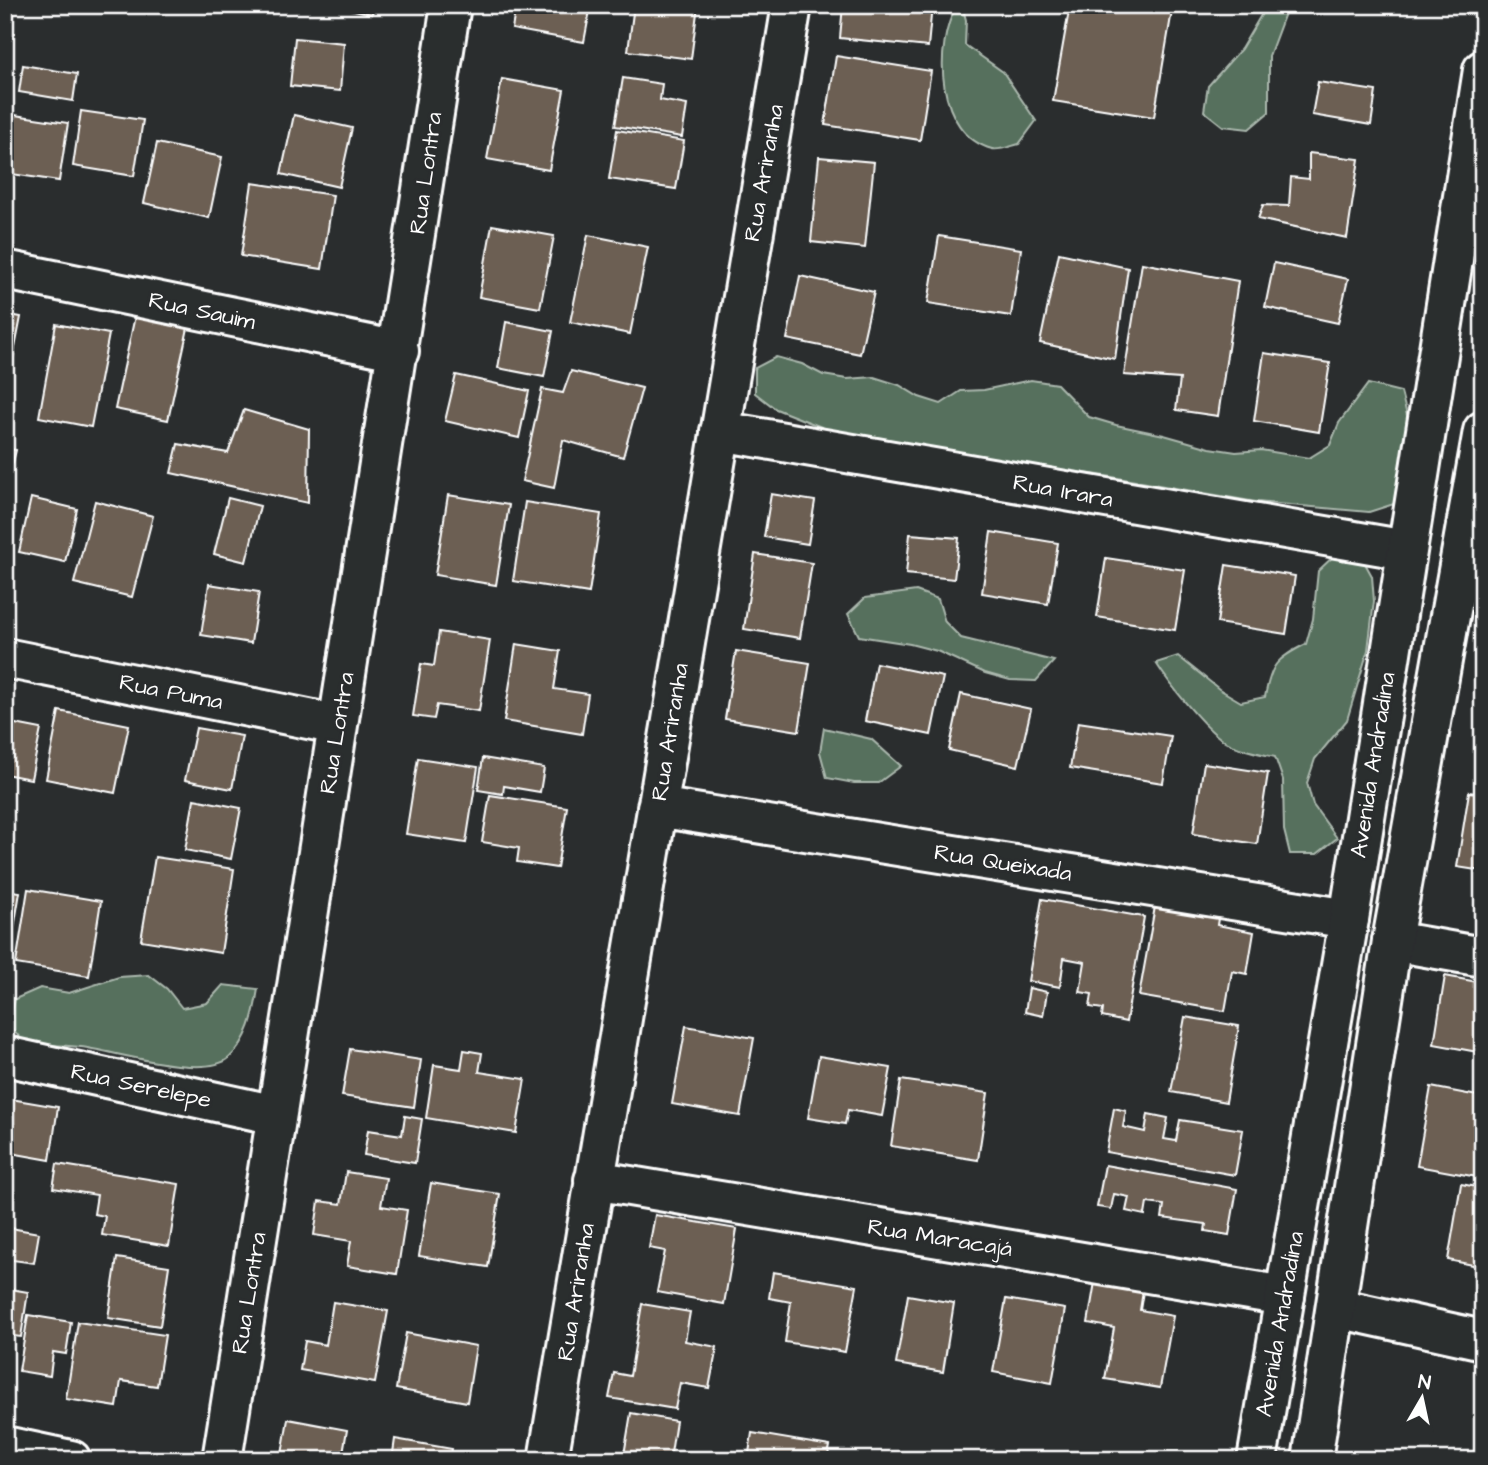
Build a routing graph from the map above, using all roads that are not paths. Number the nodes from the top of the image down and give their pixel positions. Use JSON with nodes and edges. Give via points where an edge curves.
{"nodes":[{"id":1,"x":451,"y":5,"type":"edge"},
{"id":2,"x":792,"y":5,"type":"edge"},
{"id":3,"x":1483,"y":70,"type":"edge"},
{"id":4,"x":5,"y":270,"type":"edge"},
{"id":5,"x":399,"y":351,"type":"junction"},
{"id":6,"x":720,"y":431,"type":"junction"},
{"id":7,"x":1483,"y":431,"type":"edge"},
{"id":8,"x":1406,"y":550,"type":"junction"},
{"id":9,"x":1472,"y":554,"type":"edge"},
{"id":10,"x":5,"y":658,"type":"edge"},
{"id":11,"x":338,"y":725,"type":"junction"},
{"id":12,"x":657,"y":807,"type":"junction"},
{"id":13,"x":1349,"y":919,"type":"junction"},
{"id":14,"x":1392,"y":941,"type":"junction"},
{"id":15,"x":1483,"y":957,"type":"edge"},
{"id":16,"x":5,"y":1056,"type":"edge"},
{"id":17,"x":276,"y":1115,"type":"junction"},
{"id":18,"x":594,"y":1180,"type":"junction"},
{"id":19,"x":1285,"y":1296,"type":"junction"},
{"id":20,"x":1337,"y":1308,"type":"junction"},
{"id":21,"x":1483,"y":1340,"type":"edge"},
{"id":22,"x":5,"y":1446,"type":"edge"},
{"id":23,"x":71,"y":1460,"type":"edge"},
{"id":24,"x":222,"y":1460,"type":"edge"},
{"id":25,"x":548,"y":1460,"type":"edge"},
{"id":26,"x":1258,"y":1460,"type":"edge"},
{"id":27,"x":1312,"y":1460,"type":"edge"}],
"edges":[{"from":1,"to":5,"type":"street","name":"Rua Lontra"},
{"from":2,"to":6,"type":"street","name":"Rua Ariranha"},
{"from":3,"to":8,"type":"street","name":"Avenida Andradina"},
{"from":4,"to":5,"type":"street","name":"Rua Sauim"},
{"from":5,"to":11,"type":"street","name":"Rua Lontra"},
{"from":6,"to":8,"type":"street","name":"Rua Irara"},
{"from":6,"to":12,"type":"street","name":"Rua Ariranha"},
{"from":7,"to":9,"type":"street"},
{"from":8,"to":13,"type":"street","name":"Avenida Andradina"},
{"from":9,"to":14,"type":"street"},
{"from":10,"to":11,"type":"street","name":"Rua Puma"},
{"from":11,"to":17,"type":"street","name":"Rua Lontra"},
{"from":12,"to":13,"type":"street","name":"Rua Queixada"},
{"from":12,"to":18,"type":"street","name":"Rua Ariranha"},
{"from":13,"to":19,"type":"street","name":"Avenida Andradina"},
{"from":14,"to":15,"type":"street"},
{"from":14,"to":20,"type":"street"},
{"from":16,"to":17,"type":"street","name":"Rua Serelepe"},
{"from":17,"to":24,"type":"street","name":"Rua Lontra"},
{"from":18,"to":19,"type":"street","name":"Rua Maracajá"},
{"from":18,"to":25,"type":"street","name":"Rua Ariranha"},
{"from":19,"to":26,"type":"street","name":"Avenida Andradina"},
{"from":20,"to":21,"type":"street"},
{"from":20,"to":27,"type":"street"},
{"from":22,"to":23,"type":"street"}]}
